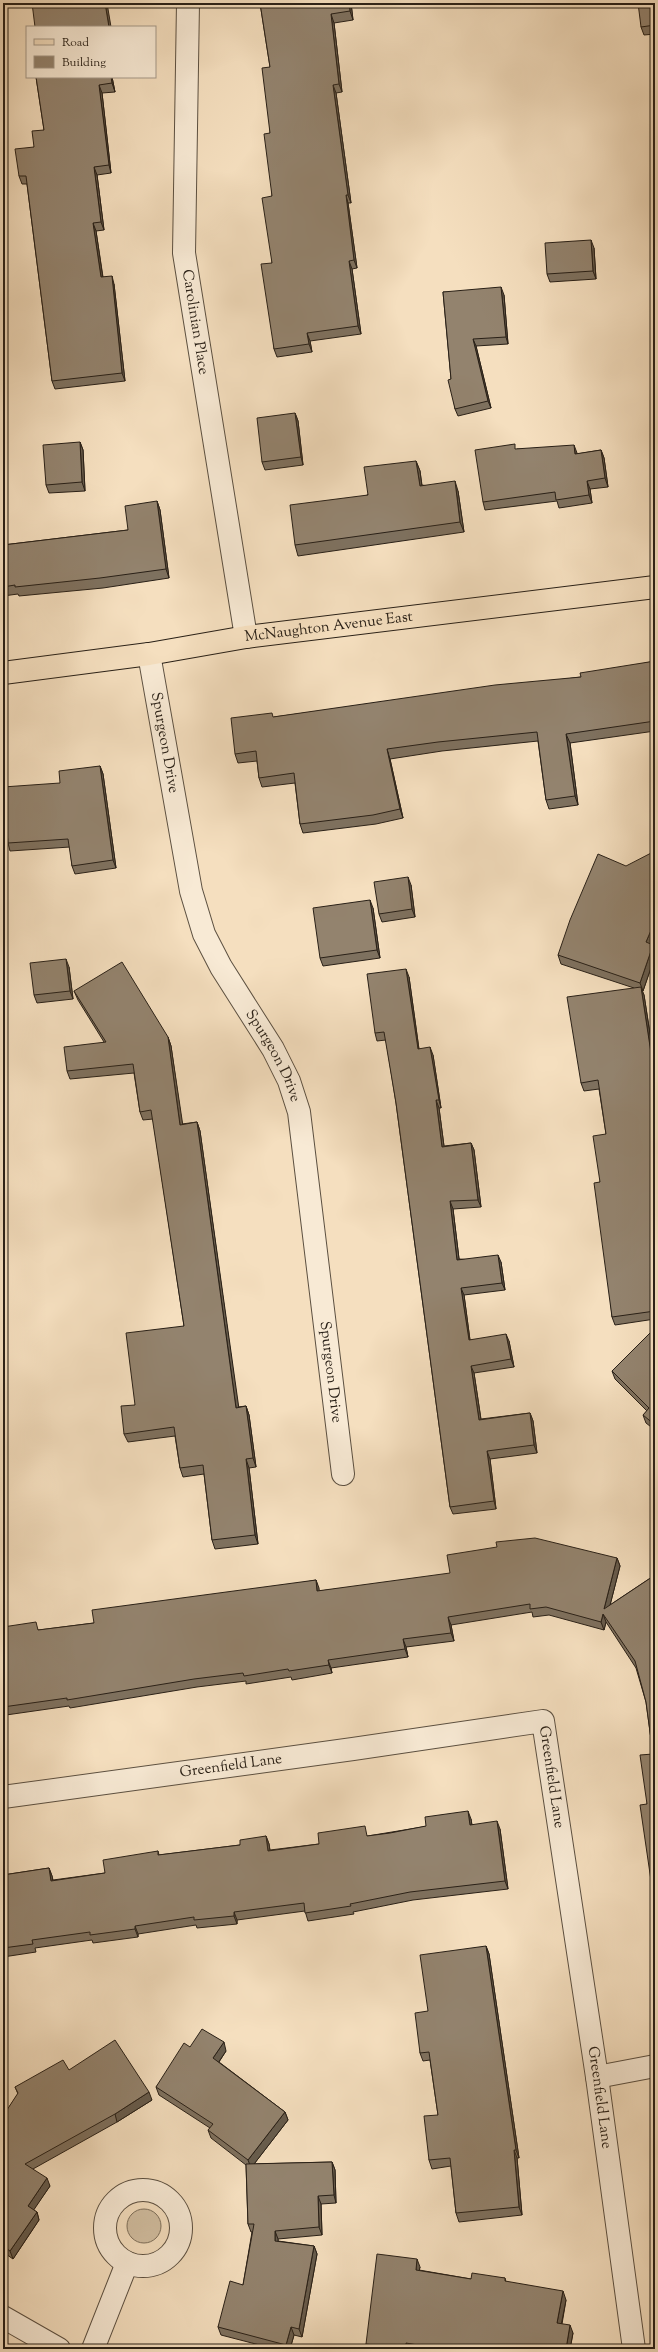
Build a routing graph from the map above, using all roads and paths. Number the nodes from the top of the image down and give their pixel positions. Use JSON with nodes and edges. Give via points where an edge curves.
{"nodes":[{"id":1,"x":188,"y":3,"type":"edge"},
{"id":2,"x":655,"y":587,"type":"edge"},
{"id":3,"x":246,"y":637,"type":"junction"},
{"id":4,"x":149,"y":654,"type":"junction"},
{"id":5,"x":3,"y":673,"type":"edge"},
{"id":6,"x":343,"y":1474,"type":"dead end"},
{"id":7,"x":3,"y":1796,"type":"edge"},
{"id":8,"x":655,"y":2066,"type":"edge"},
{"id":9,"x":597,"y":2077,"type":"junction"},
{"id":10,"x":127,"y":2263,"type":"dead end"},
{"id":11,"x":3,"y":2317,"type":"edge"},
{"id":12,"x":59,"y":2349,"type":"edge"},
{"id":13,"x":93,"y":2349,"type":"edge"},
{"id":14,"x":634,"y":2349,"type":"edge"}],
"edges":[{"from":1,"to":3,"type":"street","name":"Carolinian Place","via":[[184,253]]},
{"from":2,"to":3,"type":"main road","name":"McNaughton Avenue East"},
{"from":3,"to":4,"type":"main road","name":"McNaughton Avenue East"},
{"from":4,"to":5,"type":"main road","name":"McNaughton Avenue East"},
{"from":4,"to":6,"type":"street","name":"Spurgeon Drive","via":[[191,891],[204,934],[221,967],[273,1049],[290,1081],[299,1112]]},
{"from":7,"to":9,"type":"street","name":"Greenfield Lane","via":[[346,1750],[543,1720]]},
{"from":8,"to":9,"type":"street"},
{"from":9,"to":14,"type":"street","name":"Greenfield Lane"},
{"from":10,"to":13,"type":"street"},
{"from":11,"to":12,"type":"street"}]}
